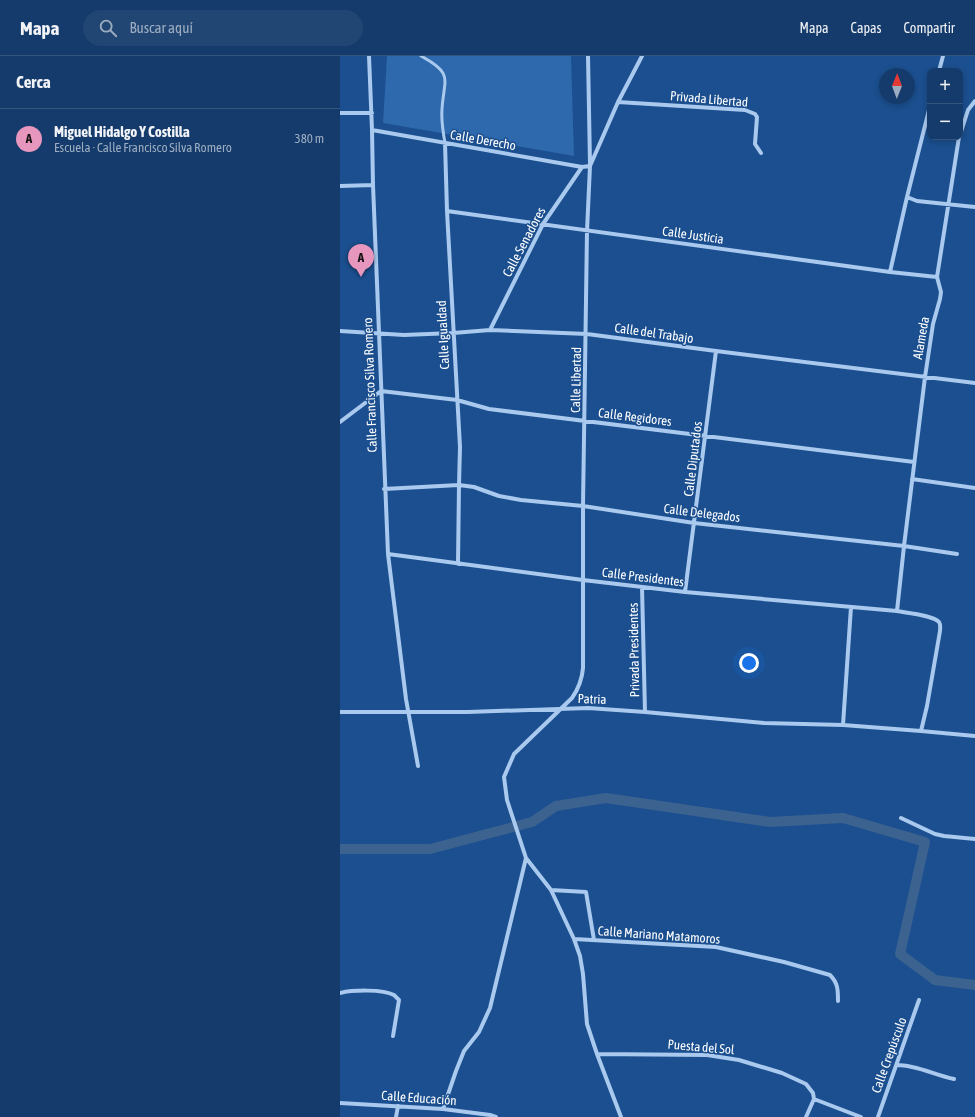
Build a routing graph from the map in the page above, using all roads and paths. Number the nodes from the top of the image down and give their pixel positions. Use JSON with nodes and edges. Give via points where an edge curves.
{"nodes":[{"id":1,"x":369,"y":56,"type":"edge"},
{"id":2,"x":421,"y":56,"type":"edge"},
{"id":3,"x":588,"y":56,"type":"edge"},
{"id":4,"x":642,"y":56,"type":"edge"},
{"id":5,"x":943,"y":56,"type":"edge"},
{"id":6,"x":940,"y":68,"type":"edge"},
{"id":7,"x":975,"y":100,"type":"edge"},
{"id":8,"x":618,"y":102,"type":"junction"},
{"id":9,"x":372,"y":113,"type":"junction"},
{"id":10,"x":340,"y":114,"type":"edge"},
{"id":11,"x":927,"y":118,"type":"edge"},
{"id":12,"x":963,"y":126,"type":"edge"},
{"id":13,"x":372,"y":130,"type":"junction"},
{"id":14,"x":959,"y":140,"type":"edge"},
{"id":15,"x":445,"y":143,"type":"junction"},
{"id":16,"x":761,"y":153,"type":"dead end"},
{"id":17,"x":590,"y":166,"type":"junction"},
{"id":18,"x":582,"y":167,"type":"junction"},
{"id":19,"x":373,"y":185,"type":"junction"},
{"id":20,"x":340,"y":186,"type":"edge"},
{"id":21,"x":907,"y":197,"type":"junction"},
{"id":22,"x":949,"y":205,"type":"junction"},
{"id":23,"x":975,"y":207,"type":"edge"},
{"id":24,"x":447,"y":211,"type":"junction"},
{"id":25,"x":544,"y":224,"type":"junction"},
{"id":26,"x":587,"y":231,"type":"junction"},
{"id":27,"x":890,"y":272,"type":"junction"},
{"id":28,"x":937,"y":277,"type":"junction"},
{"id":29,"x":490,"y":330,"type":"junction"},
{"id":30,"x":340,"y":331,"type":"edge"},
{"id":31,"x":453,"y":333,"type":"junction"},
{"id":32,"x":378,"y":334,"type":"junction"},
{"id":33,"x":586,"y":334,"type":"junction"},
{"id":34,"x":716,"y":351,"type":"junction"},
{"id":35,"x":925,"y":377,"type":"junction"},
{"id":36,"x":975,"y":383,"type":"edge"},
{"id":37,"x":381,"y":391,"type":"junction"},
{"id":38,"x":457,"y":400,"type":"junction"},
{"id":39,"x":585,"y":420,"type":"junction"},
{"id":40,"x":340,"y":422,"type":"edge"},
{"id":41,"x":706,"y":436,"type":"junction"},
{"id":42,"x":914,"y":462,"type":"junction"},
{"id":43,"x":912,"y":479,"type":"junction"},
{"id":44,"x":459,"y":484,"type":"junction"},
{"id":45,"x":975,"y":488,"type":"edge"},
{"id":46,"x":384,"y":489,"type":"junction"},
{"id":47,"x":583,"y":506,"type":"junction"},
{"id":48,"x":694,"y":523,"type":"junction"},
{"id":49,"x":904,"y":546,"type":"junction"},
{"id":50,"x":388,"y":554,"type":"junction"},
{"id":51,"x":957,"y":554,"type":"dead end"},
{"id":52,"x":458,"y":564,"type":"junction"},
{"id":53,"x":583,"y":580,"type":"junction"},
{"id":54,"x":642,"y":587,"type":"junction"},
{"id":55,"x":685,"y":592,"type":"junction"},
{"id":56,"x":851,"y":607,"type":"junction"},
{"id":57,"x":897,"y":611,"type":"junction"},
{"id":58,"x":560,"y":709,"type":"junction"},
{"id":59,"x":340,"y":712,"type":"edge"},
{"id":60,"x":408,"y":712,"type":"junction"},
{"id":61,"x":645,"y":712,"type":"junction"},
{"id":62,"x":843,"y":725,"type":"junction"},
{"id":63,"x":921,"y":731,"type":"junction"},
{"id":64,"x":975,"y":736,"type":"edge"},
{"id":65,"x":418,"y":766,"type":"dead end"},
{"id":66,"x":902,"y":818,"type":"dead end"},
{"id":67,"x":975,"y":840,"type":"edge"},
{"id":68,"x":526,"y":858,"type":"junction"},
{"id":69,"x":550,"y":890,"type":"junction"},
{"id":70,"x":574,"y":939,"type":"junction"},
{"id":71,"x":594,"y":940,"type":"junction"},
{"id":72,"x":340,"y":993,"type":"edge"},
{"id":73,"x":838,"y":1000,"type":"dead end"},
{"id":74,"x":919,"y":1000,"type":"dead end"},
{"id":75,"x":393,"y":1036,"type":"dead end"},
{"id":76,"x":597,"y":1054,"type":"junction"},
{"id":77,"x":896,"y":1065,"type":"junction"},
{"id":78,"x":954,"y":1079,"type":"dead end"},
{"id":79,"x":814,"y":1099,"type":"junction"},
{"id":80,"x":340,"y":1103,"type":"edge"},
{"id":81,"x":398,"y":1106,"type":"junction"},
{"id":82,"x":443,"y":1109,"type":"junction"},
{"id":83,"x":396,"y":1117,"type":"edge"},
{"id":84,"x":496,"y":1117,"type":"edge"},
{"id":85,"x":621,"y":1117,"type":"edge"},
{"id":86,"x":806,"y":1117,"type":"edge"},
{"id":87,"x":861,"y":1117,"type":"edge"},
{"id":88,"x":878,"y":1117,"type":"edge"}],
"edges":[{"from":1,"to":9,"type":"street","name":"Calle Francisco Silva Romero"},
{"from":2,"to":15,"type":"lane","via":[[436,64],[444,74],[446,84],[441,111]]},
{"from":3,"to":17,"type":"street"},
{"from":4,"to":8,"type":"street","name":"Calle Libertad"},
{"from":5,"to":6,"type":"street"},
{"from":7,"to":12,"type":"street","name":"Alameda","via":[[968,110]]},
{"from":8,"to":16,"type":"street","name":"Privada Libertad","via":[[751,111],[757,117],[755,144]]},
{"from":8,"to":17,"type":"street","name":"Calle Libertad"},
{"from":9,"to":10,"type":"street"},
{"from":9,"to":13,"type":"street","name":"Calle Francisco Silva Romero"},
{"from":11,"to":21,"type":"street"},
{"from":13,"to":15,"type":"street","name":"Calle Derecho"},
{"from":13,"to":19,"type":"street","name":"Calle Francisco Silva Romero"},
{"from":14,"to":22,"type":"street","name":"Alameda"},
{"from":15,"to":18,"type":"street","name":"Calle Derecho"},
{"from":15,"to":24,"type":"street","name":"Calle Igualdad"},
{"from":17,"to":18,"type":"street","name":"Calle Derecho"},
{"from":17,"to":26,"type":"street","name":"Calle Libertad"},
{"from":18,"to":25,"type":"street","name":"Calle Senadores"},
{"from":19,"to":20,"type":"street"},
{"from":19,"to":32,"type":"street","name":"Calle Francisco Silva Romero"},
{"from":21,"to":22,"type":"street","via":[[917,201]]},
{"from":21,"to":27,"type":"street"},
{"from":22,"to":23,"type":"street"},
{"from":22,"to":28,"type":"street","name":"Alameda"},
{"from":24,"to":25,"type":"street","name":"Calle Justicia"},
{"from":24,"to":31,"type":"street","name":"Calle Igualdad"},
{"from":25,"to":26,"type":"street","name":"Calle Justicia"},
{"from":25,"to":29,"type":"street","name":"Calle Senadores"},
{"from":26,"to":27,"type":"street","name":"Calle Justicia"},
{"from":26,"to":33,"type":"street","name":"Calle Libertad"},
{"from":27,"to":28,"type":"street","name":"Calle Justicia"},
{"from":28,"to":35,"type":"street","name":"Alameda","via":[[941,292]]},
{"from":29,"to":31,"type":"street","name":"Calle del Trabajo"},
{"from":29,"to":33,"type":"street","name":"Calle del Trabajo"},
{"from":30,"to":32,"type":"street","name":"Calle del Trabajo"},
{"from":31,"to":32,"type":"street","name":"Calle del Trabajo"},
{"from":31,"to":38,"type":"street","name":"Calle Igualdad"},
{"from":32,"to":37,"type":"street","name":"Calle Francisco Silva Romero"},
{"from":33,"to":34,"type":"street","name":"Calle del Trabajo"},
{"from":33,"to":39,"type":"street","name":"Calle Libertad"},
{"from":34,"to":35,"type":"street","name":"Calle del Trabajo"},
{"from":34,"to":41,"type":"street","name":"Calle Diputados"},
{"from":35,"to":36,"type":"street","name":"Calle del Trabajo"},
{"from":35,"to":42,"type":"street","name":"Alameda"},
{"from":37,"to":38,"type":"street","name":"Calle Regidores"},
{"from":37,"to":40,"type":"street"},
{"from":37,"to":46,"type":"street","name":"Calle Francisco Silva Romero"},
{"from":38,"to":39,"type":"street","name":"Calle Regidores","via":[[490,409]]},
{"from":38,"to":44,"type":"street","name":"Calle Igualdad"},
{"from":39,"to":41,"type":"street","name":"Calle Regidores"},
{"from":39,"to":47,"type":"street","name":"Calle Libertad"},
{"from":41,"to":42,"type":"street","name":"Calle Regidores"},
{"from":41,"to":48,"type":"street","name":"Calle Diputados"},
{"from":42,"to":43,"type":"street","name":"Alameda"},
{"from":43,"to":45,"type":"street"},
{"from":43,"to":49,"type":"street","name":"Alameda"},
{"from":44,"to":46,"type":"street"},
{"from":44,"to":47,"type":"street","name":"Calle Delegados","via":[[521,500]]},
{"from":44,"to":52,"type":"street","name":"Calle Igualdad"},
{"from":46,"to":50,"type":"street","name":"Calle Francisco Silva Romero"},
{"from":47,"to":48,"type":"street","name":"Calle Delegados"},
{"from":47,"to":53,"type":"street","name":"Calle Libertad"},
{"from":48,"to":49,"type":"street","name":"Calle Delegados"},
{"from":48,"to":55,"type":"street","name":"Calle Diputados"},
{"from":49,"to":51,"type":"street","name":"Calle Delegados"},
{"from":49,"to":57,"type":"street","name":"Alameda"},
{"from":50,"to":52,"type":"street","name":"Calle Presidentes"},
{"from":50,"to":60,"type":"street","name":"Calle Francisco Silva Romero"},
{"from":52,"to":53,"type":"street","name":"Calle Presidentes"},
{"from":53,"to":54,"type":"street","name":"Calle Presidentes"},
{"from":53,"to":58,"type":"street","name":"Calle Libertad","via":[[582,681],[578,690]]},
{"from":54,"to":55,"type":"street","name":"Calle Presidentes"},
{"from":54,"to":61,"type":"street","name":"Privada Presidentes"},
{"from":55,"to":56,"type":"street","name":"Calle Presidentes"},
{"from":56,"to":57,"type":"street","name":"Calle Presidentes"},
{"from":56,"to":62,"type":"street"},
{"from":57,"to":63,"type":"street","via":[[935,618],[940,626]]},
{"from":58,"to":60,"type":"street","name":"Patria"},
{"from":58,"to":61,"type":"street","name":"Patria"},
{"from":58,"to":68,"type":"street","name":"Calle Libertad","via":[[514,754],[504,777],[509,807]]},
{"from":59,"to":60,"type":"street","name":"Patria"},
{"from":60,"to":65,"type":"street","name":"Calle Francisco Silva Romero"},
{"from":61,"to":62,"type":"street","name":"Patria","via":[[764,723]]},
{"from":62,"to":63,"type":"street","name":"Patria"},
{"from":63,"to":64,"type":"street","name":"Patria"},
{"from":66,"to":67,"type":"street","via":[[934,834]]},
{"from":68,"to":69,"type":"street"},
{"from":68,"to":82,"type":"street","via":[[490,1008],[479,1032],[464,1051]]},
{"from":69,"to":70,"type":"street"},
{"from":69,"to":71,"type":"street","via":[[586,892]]},
{"from":70,"to":71,"type":"street","name":"Calle Mariano Matamoros"},
{"from":70,"to":76,"type":"street","via":[[583,974],[587,1024]]},
{"from":71,"to":73,"type":"street","name":"Calle Mariano Matamoros","via":[[716,947],[784,962],[830,976],[836,981]]},
{"from":72,"to":75,"type":"street","via":[[383,992],[399,1000]]},
{"from":74,"to":77,"type":"street","name":"Calle Crepúsculo"},
{"from":76,"to":79,"type":"street","name":"Puesta del Sol","via":[[707,1055],[738,1060],[806,1084],[811,1089]]},
{"from":76,"to":85,"type":"street"},
{"from":77,"to":78,"type":"street","via":[[907,1065]]},
{"from":77,"to":88,"type":"street","name":"Calle Crepúsculo"},
{"from":79,"to":86,"type":"street"},
{"from":79,"to":87,"type":"street"},
{"from":80,"to":81,"type":"street","name":"Calle Educación"},
{"from":81,"to":82,"type":"street","name":"Calle Educación"},
{"from":81,"to":83,"type":"street"},
{"from":82,"to":84,"type":"street","name":"Calle Educación"}]}
